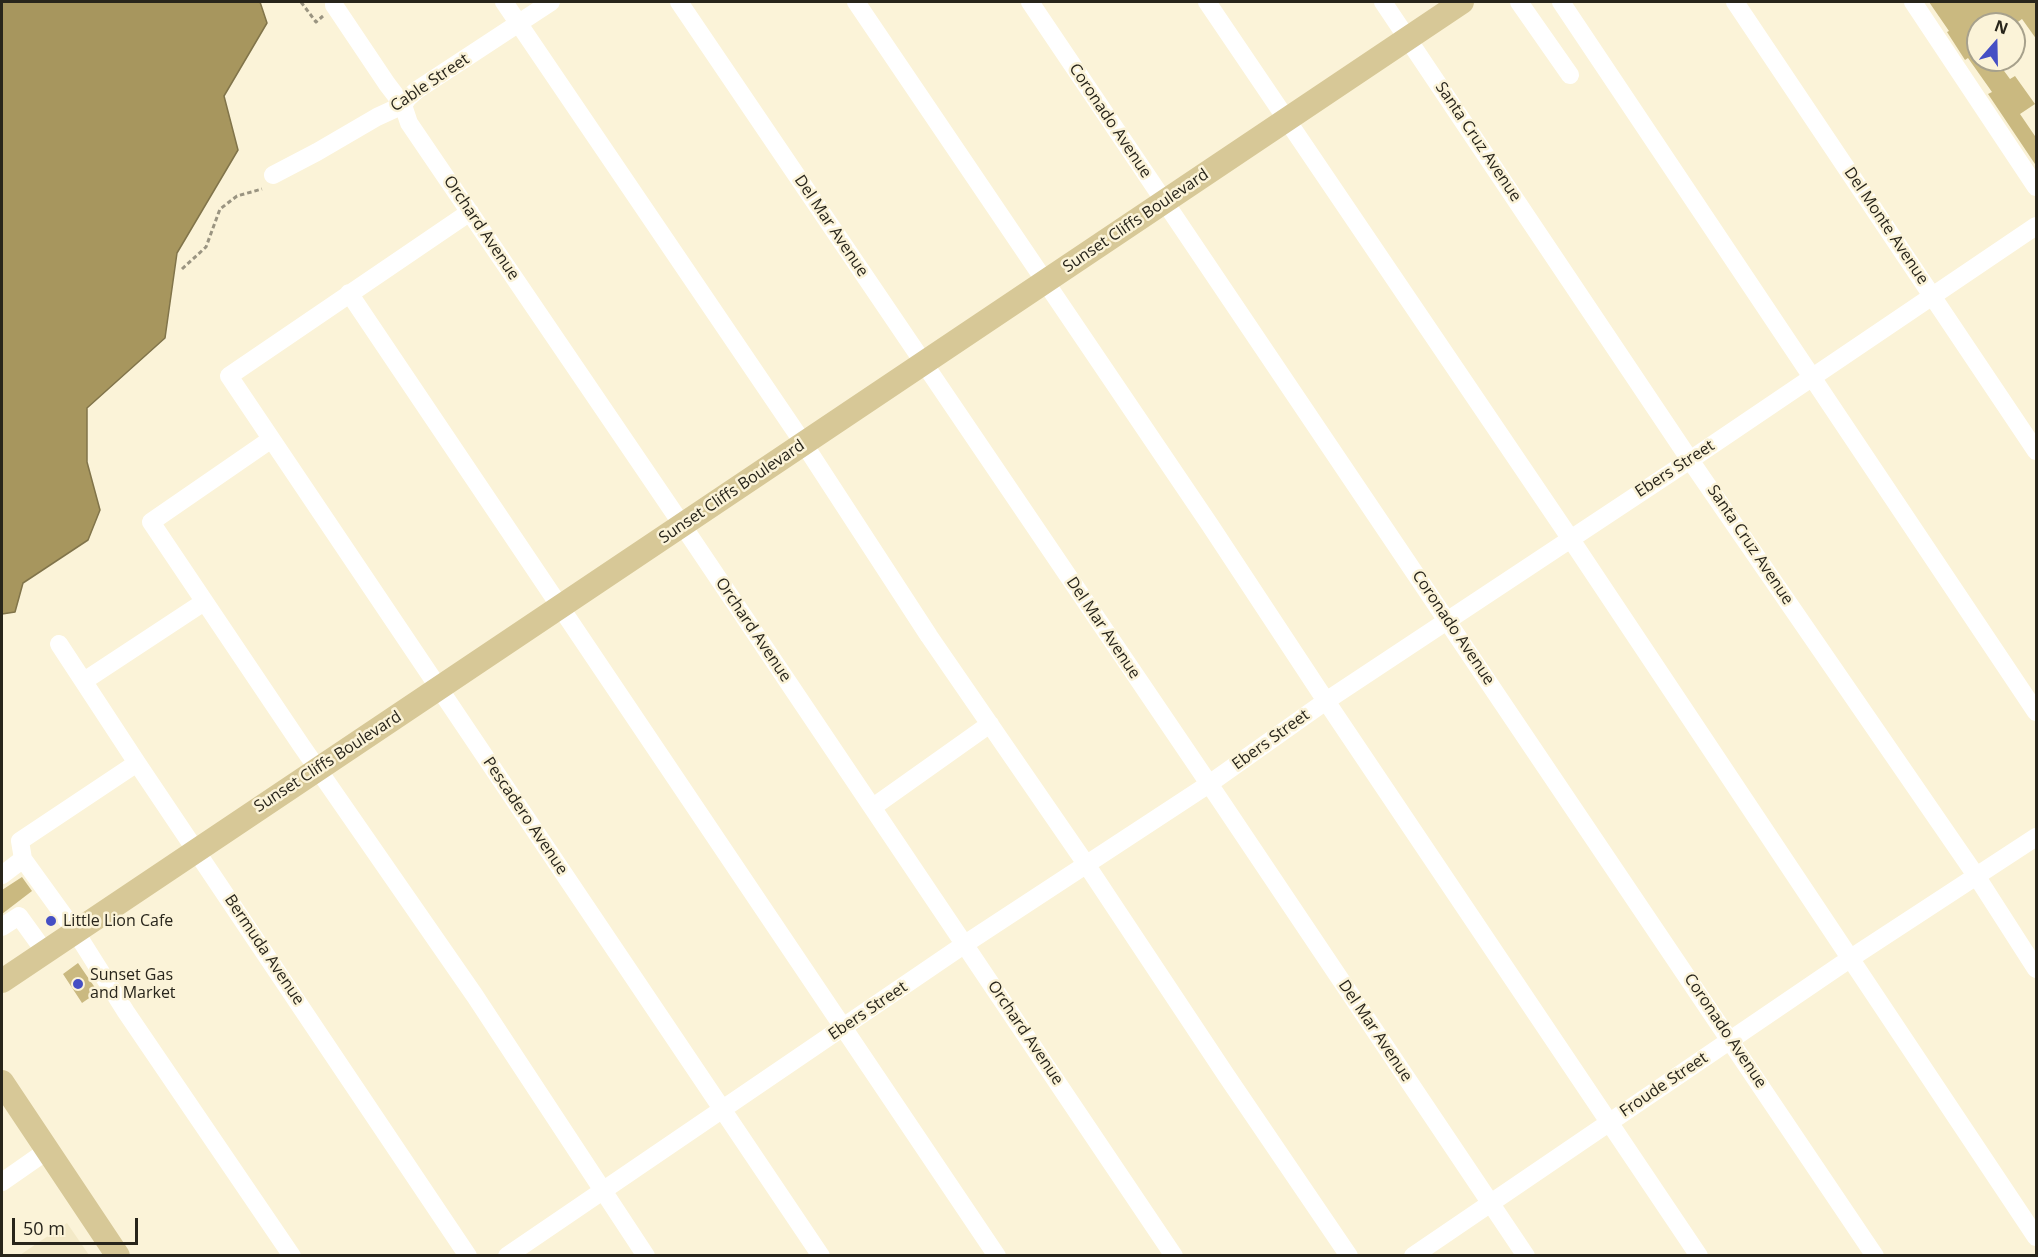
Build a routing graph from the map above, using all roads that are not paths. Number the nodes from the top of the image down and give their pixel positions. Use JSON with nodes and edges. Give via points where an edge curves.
{"nodes":[{"id":1,"x":504,"y":2,"type":"edge"},
{"id":2,"x":551,"y":2,"type":"edge"},
{"id":3,"x":679,"y":2,"type":"edge"},
{"id":4,"x":856,"y":2,"type":"edge"},
{"id":5,"x":1030,"y":2,"type":"edge"},
{"id":6,"x":1207,"y":2,"type":"edge"},
{"id":7,"x":1383,"y":2,"type":"edge"},
{"id":8,"x":1462,"y":2,"type":"edge"},
{"id":9,"x":1519,"y":2,"type":"edge"},
{"id":10,"x":1561,"y":2,"type":"edge"},
{"id":11,"x":1735,"y":2,"type":"edge"},
{"id":12,"x":1913,"y":2,"type":"edge"},
{"id":13,"x":334,"y":5,"type":"dead end"},
{"id":14,"x":519,"y":24,"type":"junction"},
{"id":15,"x":1407,"y":38,"type":"junction"},
{"id":16,"x":1570,"y":75,"type":"dead end"},
{"id":17,"x":404,"y":105,"type":"junction"},
{"id":18,"x":1287,"y":119,"type":"junction"},
{"id":19,"x":273,"y":174,"type":"road end"},
{"id":20,"x":2037,"y":187,"type":"edge"},
{"id":21,"x":1166,"y":202,"type":"junction"},
{"id":22,"x":470,"y":212,"type":"junction"},
{"id":23,"x":2037,"y":226,"type":"edge"},
{"id":24,"x":1045,"y":282,"type":"junction"},
{"id":25,"x":349,"y":292,"type":"junction"},
{"id":26,"x":1932,"y":296,"type":"junction"},
{"id":27,"x":924,"y":364,"type":"junction"},
{"id":28,"x":1812,"y":377,"type":"junction"},
{"id":29,"x":270,"y":440,"type":"junction"},
{"id":30,"x":804,"y":444,"type":"junction"},
{"id":31,"x":2037,"y":451,"type":"edge"},
{"id":32,"x":1690,"y":460,"type":"junction"},
{"id":33,"x":683,"y":526,"type":"junction"},
{"id":34,"x":1570,"y":538,"type":"junction"},
{"id":35,"x":204,"y":602,"type":"junction"},
{"id":36,"x":560,"y":608,"type":"junction"},
{"id":37,"x":1448,"y":620,"type":"junction"},
{"id":38,"x":59,"y":644,"type":"dead end"},
{"id":39,"x":84,"y":681,"type":"junction"},
{"id":40,"x":440,"y":688,"type":"junction"},
{"id":41,"x":1326,"y":701,"type":"junction"},
{"id":42,"x":2037,"y":712,"type":"edge"},
{"id":43,"x":990,"y":724,"type":"junction"},
{"id":44,"x":137,"y":763,"type":"junction"},
{"id":45,"x":318,"y":768,"type":"junction"},
{"id":46,"x":1209,"y":784,"type":"junction"},
{"id":47,"x":873,"y":807,"type":"junction"},
{"id":48,"x":2037,"y":837,"type":"edge"},
{"id":49,"x":196,"y":850,"type":"junction"},
{"id":50,"x":23,"y":859,"type":"junction"},
{"id":51,"x":1086,"y":864,"type":"junction"},
{"id":52,"x":2,"y":875,"type":"edge"},
{"id":53,"x":1977,"y":877,"type":"junction"},
{"id":54,"x":2,"y":927,"type":"edge"},
{"id":55,"x":75,"y":931,"type":"junction"},
{"id":56,"x":965,"y":944,"type":"junction"},
{"id":57,"x":45,"y":952,"type":"junction"},
{"id":58,"x":1851,"y":958,"type":"junction"},
{"id":59,"x":2037,"y":969,"type":"edge"},
{"id":60,"x":2,"y":981,"type":"edge"},
{"id":61,"x":843,"y":1028,"type":"junction"},
{"id":62,"x":1731,"y":1039,"type":"junction"},
{"id":63,"x":2,"y":1082,"type":"edge"},
{"id":64,"x":722,"y":1109,"type":"junction"},
{"id":65,"x":1610,"y":1122,"type":"junction"},
{"id":66,"x":48,"y":1150,"type":"junction"},
{"id":67,"x":2,"y":1182,"type":"edge"},
{"id":68,"x":603,"y":1192,"type":"junction"},
{"id":69,"x":1491,"y":1203,"type":"junction"},
{"id":70,"x":2037,"y":1236,"type":"edge"},
{"id":71,"x":118,"y":1256,"type":"edge"},
{"id":72,"x":292,"y":1256,"type":"edge"},
{"id":73,"x":468,"y":1256,"type":"edge"},
{"id":74,"x":507,"y":1256,"type":"edge"},
{"id":75,"x":646,"y":1256,"type":"edge"},
{"id":76,"x":821,"y":1256,"type":"edge"},
{"id":77,"x":997,"y":1256,"type":"edge"},
{"id":78,"x":1174,"y":1256,"type":"edge"},
{"id":79,"x":1349,"y":1256,"type":"edge"},
{"id":80,"x":1413,"y":1256,"type":"edge"},
{"id":81,"x":1526,"y":1256,"type":"edge"},
{"id":82,"x":1699,"y":1256,"type":"edge"},
{"id":83,"x":1875,"y":1256,"type":"edge"}],
"edges":[{"from":1,"to":14,"type":"street"},
{"from":2,"to":14,"type":"street","name":"Cable Street"},
{"from":3,"to":27,"type":"street","name":"Del Mar Avenue"},
{"from":4,"to":24,"type":"street"},
{"from":5,"to":21,"type":"street","name":"Coronado Avenue"},
{"from":6,"to":18,"type":"street"},
{"from":7,"to":15,"type":"street","name":"Santa Cruz Avenue"},
{"from":8,"to":15,"type":"main road","name":"Sunset Cliffs Boulevard"},
{"from":9,"to":16,"type":"street"},
{"from":10,"to":28,"type":"street"},
{"from":11,"to":26,"type":"street","name":"Del Monte Avenue"},
{"from":12,"to":20,"type":"street"},
{"from":13,"to":17,"type":"street","name":"Orchard Avenue"},
{"from":14,"to":17,"type":"street","name":"Cable Street","via":[[417,90]]},
{"from":14,"to":30,"type":"street"},
{"from":15,"to":18,"type":"main road","name":"Sunset Cliffs Boulevard"},
{"from":15,"to":32,"type":"street","name":"Santa Cruz Avenue"},
{"from":17,"to":19,"type":"street","name":"Cable Street"},
{"from":17,"to":22,"type":"street","name":"Orchard Avenue","via":[[409,123]]},
{"from":18,"to":21,"type":"main road","name":"Sunset Cliffs Boulevard"},
{"from":18,"to":34,"type":"street"},
{"from":21,"to":24,"type":"main road","name":"Sunset Cliffs Boulevard"},
{"from":21,"to":37,"type":"street","name":"Coronado Avenue"},
{"from":22,"to":25,"type":"street"},
{"from":22,"to":33,"type":"street","name":"Orchard Avenue"},
{"from":23,"to":26,"type":"street","name":"Ebers Street"},
{"from":24,"to":27,"type":"main road","name":"Sunset Cliffs Boulevard"},
{"from":24,"to":41,"type":"street"},
{"from":25,"to":29,"type":"street","name":"Pescadero Avenue","via":[[228,376]]},
{"from":25,"to":36,"type":"street"},
{"from":26,"to":28,"type":"street","name":"Ebers Street"},
{"from":26,"to":31,"type":"street","name":"Del Monte Avenue"},
{"from":27,"to":30,"type":"main road","name":"Sunset Cliffs Boulevard"},
{"from":27,"to":46,"type":"street","name":"Del Mar Avenue"},
{"from":28,"to":32,"type":"street","name":"Ebers Street"},
{"from":28,"to":42,"type":"street"},
{"from":29,"to":35,"type":"street","via":[[151,522]]},
{"from":29,"to":40,"type":"street","name":"Pescadero Avenue"},
{"from":30,"to":33,"type":"main road","name":"Sunset Cliffs Boulevard"},
{"from":30,"to":43,"type":"street"},
{"from":32,"to":34,"type":"street","name":"Ebers Street"},
{"from":32,"to":53,"type":"street","name":"Santa Cruz Avenue"},
{"from":33,"to":36,"type":"main road","name":"Sunset Cliffs Boulevard"},
{"from":33,"to":47,"type":"street","name":"Orchard Avenue"},
{"from":34,"to":37,"type":"street","name":"Ebers Street"},
{"from":34,"to":58,"type":"street"},
{"from":35,"to":39,"type":"street"},
{"from":35,"to":45,"type":"street"},
{"from":36,"to":40,"type":"main road","name":"Sunset Cliffs Boulevard"},
{"from":36,"to":61,"type":"street"},
{"from":37,"to":41,"type":"street","name":"Ebers Street"},
{"from":37,"to":62,"type":"street","name":"Coronado Avenue"},
{"from":38,"to":39,"type":"street","name":"Bermuda Avenue"},
{"from":39,"to":44,"type":"street","name":"Bermuda Avenue"},
{"from":40,"to":45,"type":"main road","name":"Sunset Cliffs Boulevard"},
{"from":40,"to":64,"type":"street","name":"Pescadero Avenue"},
{"from":41,"to":46,"type":"street","name":"Ebers Street"},
{"from":41,"to":65,"type":"street"},
{"from":43,"to":47,"type":"street"},
{"from":43,"to":51,"type":"street"},
{"from":44,"to":49,"type":"street","name":"Bermuda Avenue"},
{"from":44,"to":50,"type":"street","via":[[20,841]]},
{"from":45,"to":49,"type":"main road","name":"Sunset Cliffs Boulevard"},
{"from":45,"to":68,"type":"street","via":[[475,996]]},
{"from":46,"to":51,"type":"street","name":"Ebers Street"},
{"from":46,"to":69,"type":"street","name":"Del Mar Avenue"},
{"from":47,"to":56,"type":"street","name":"Orchard Avenue"},
{"from":48,"to":53,"type":"street","name":"Froude Street"},
{"from":49,"to":55,"type":"main road","name":"Sunset Cliffs Boulevard"},
{"from":49,"to":73,"type":"street","name":"Bermuda Avenue"},
{"from":50,"to":52,"type":"street"},
{"from":50,"to":55,"type":"street"},
{"from":51,"to":56,"type":"street","name":"Ebers Street"},
{"from":51,"to":79,"type":"street"},
{"from":53,"to":58,"type":"street","name":"Froude Street"},
{"from":53,"to":59,"type":"street","name":"Santa Cruz Avenue"},
{"from":54,"to":57,"type":"street","via":[[19,916]]},
{"from":55,"to":57,"type":"main road","name":"Sunset Cliffs Boulevard"},
{"from":55,"to":72,"type":"street"},
{"from":56,"to":61,"type":"street","name":"Ebers Street"},
{"from":56,"to":78,"type":"street","name":"Orchard Avenue"},
{"from":57,"to":60,"type":"main road","name":"Sunset Cliffs Boulevard"},
{"from":58,"to":62,"type":"street","name":"Froude Street"},
{"from":58,"to":70,"type":"street"},
{"from":61,"to":64,"type":"street","name":"Ebers Street"},
{"from":61,"to":77,"type":"street"},
{"from":62,"to":65,"type":"street","name":"Froude Street"},
{"from":62,"to":83,"type":"street","name":"Coronado Avenue"},
{"from":63,"to":66,"type":"main road"},
{"from":64,"to":68,"type":"street","name":"Ebers Street"},
{"from":64,"to":76,"type":"street","name":"Pescadero Avenue"},
{"from":65,"to":69,"type":"street","name":"Froude Street"},
{"from":65,"to":82,"type":"street"},
{"from":66,"to":67,"type":"street"},
{"from":66,"to":71,"type":"main road"},
{"from":68,"to":74,"type":"street","name":"Ebers Street"},
{"from":68,"to":75,"type":"street"},
{"from":69,"to":80,"type":"street","name":"Froude Street"},
{"from":69,"to":81,"type":"street","name":"Del Mar Avenue"}]}
